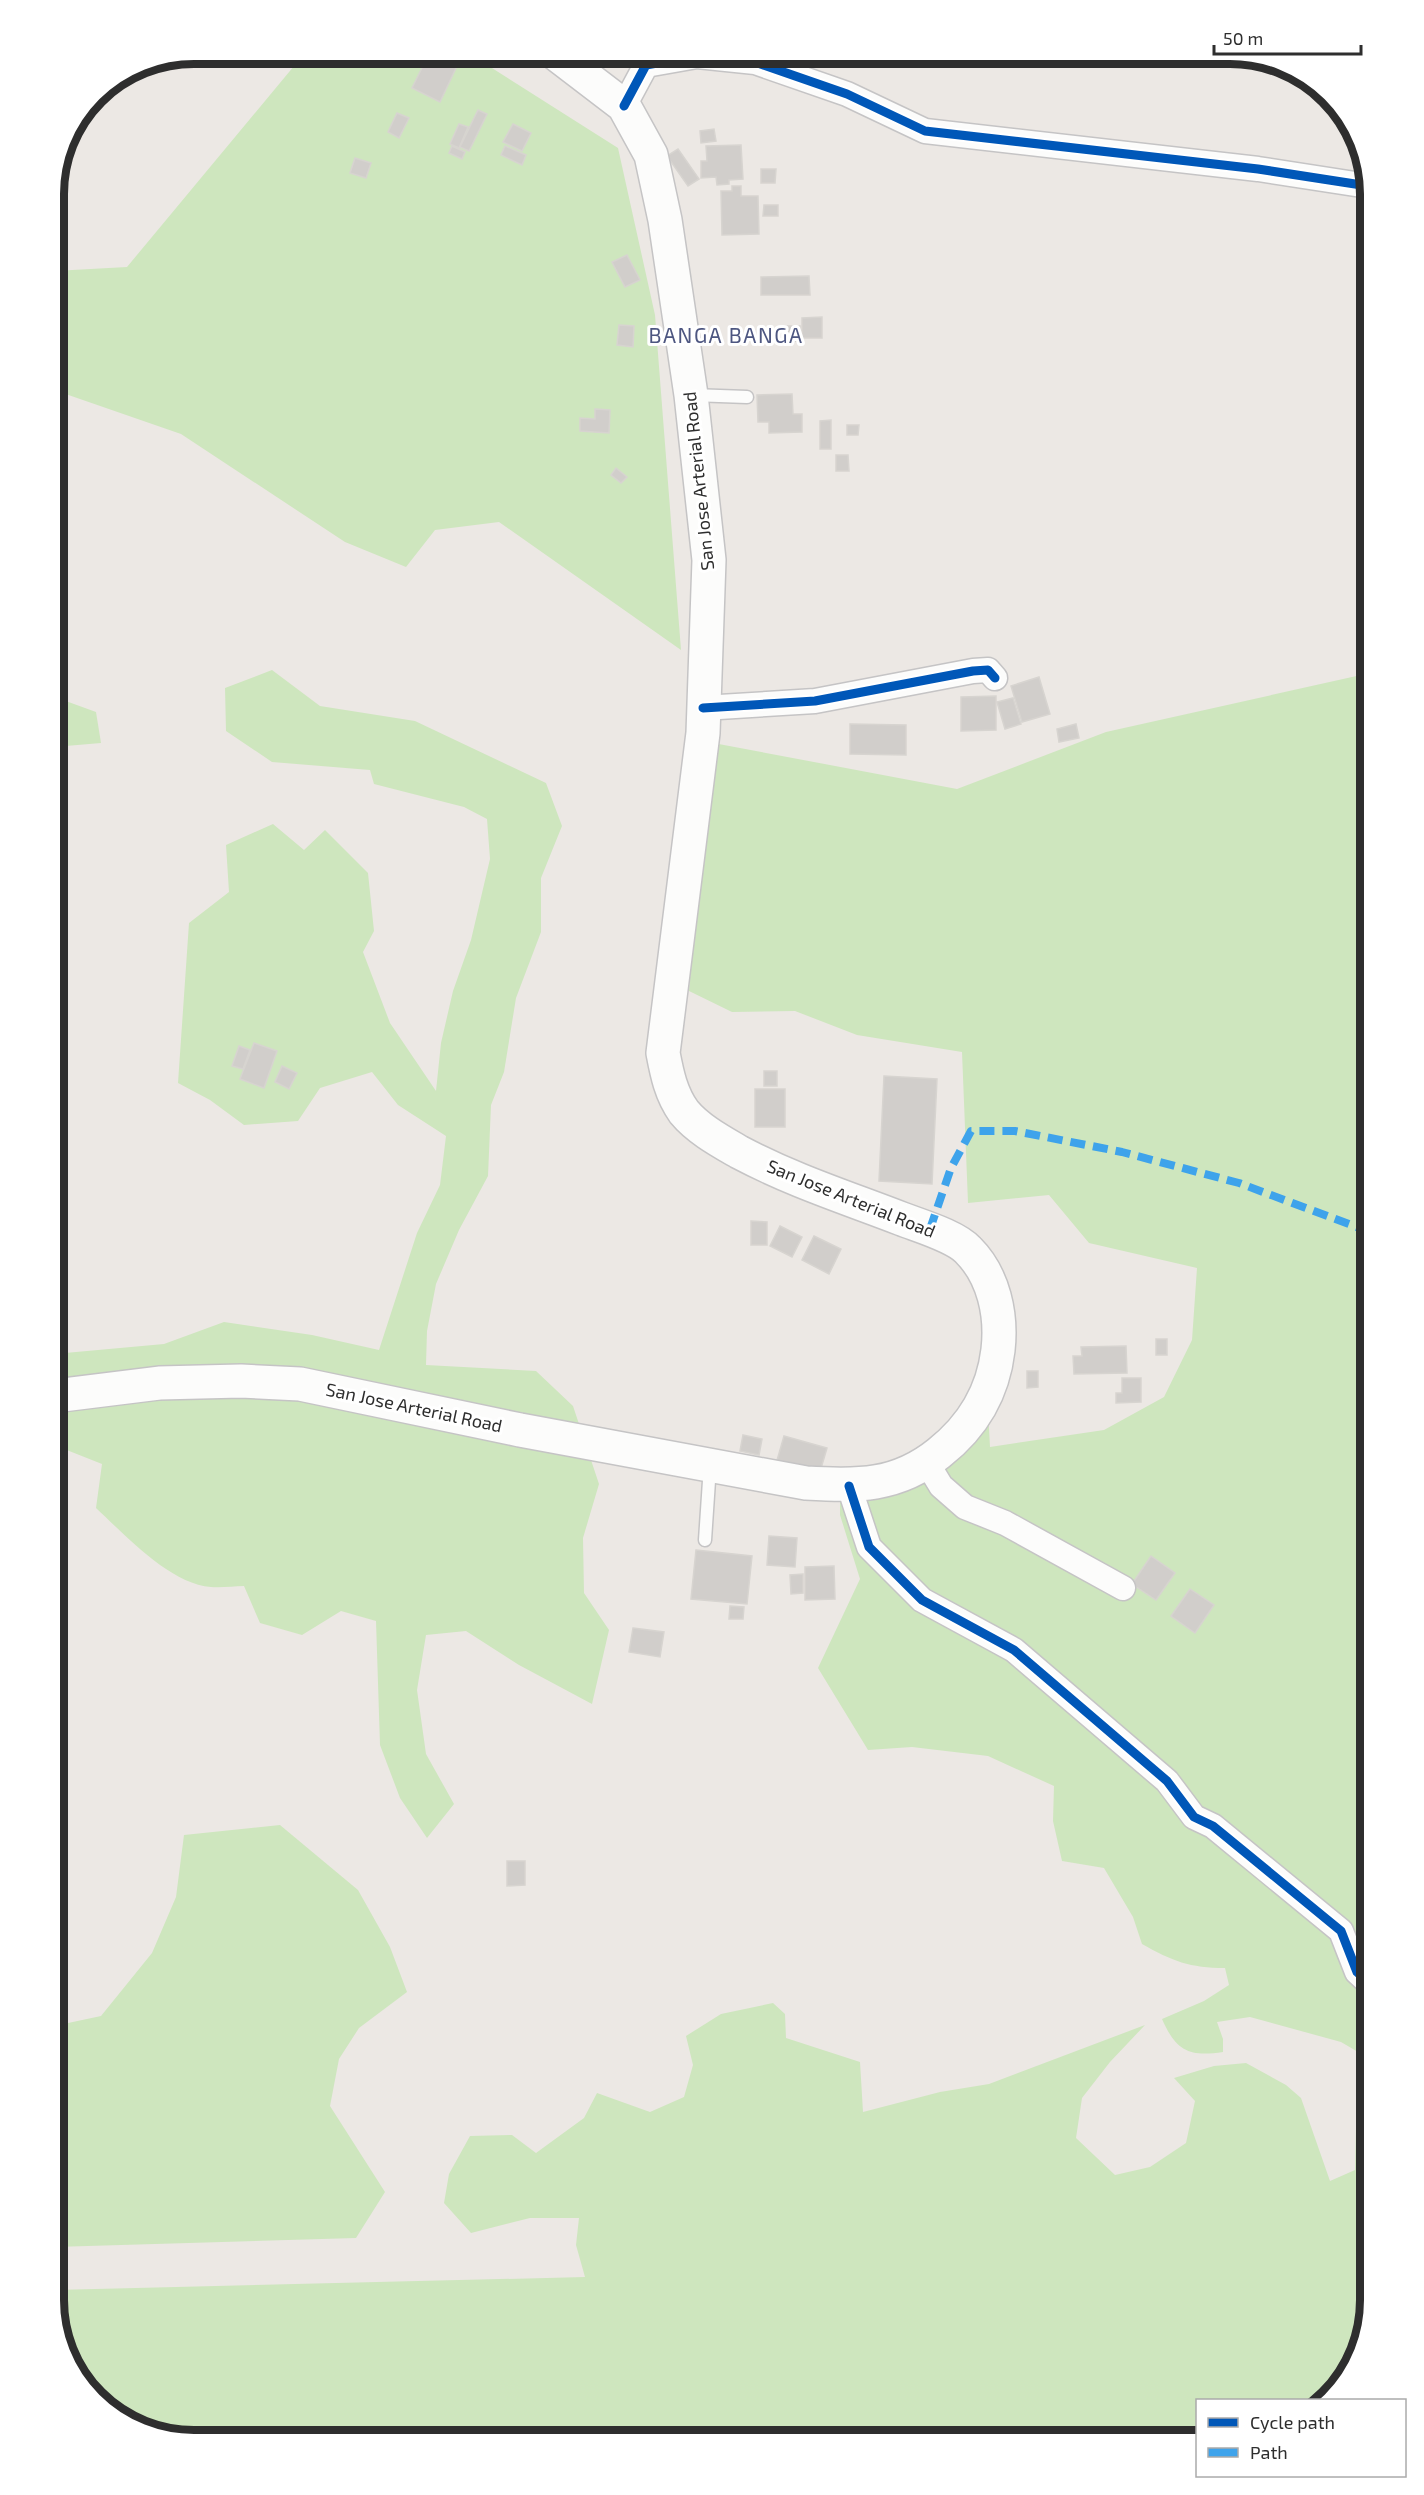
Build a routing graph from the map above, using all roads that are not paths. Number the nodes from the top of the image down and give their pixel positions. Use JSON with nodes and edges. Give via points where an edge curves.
{"nodes":[{"id":1,"x":570,"y":64,"type":"edge"},
{"id":2,"x":649,"y":64,"type":"edge"},
{"id":3,"x":762,"y":65,"type":"edge"},
{"id":4,"x":624,"y":106,"type":"junction"},
{"id":5,"x":1359,"y":185,"type":"edge"},
{"id":6,"x":691,"y":395,"type":"junction"},
{"id":7,"x":747,"y":397,"type":"dead end"},
{"id":8,"x":995,"y":678,"type":"dead end"},
{"id":9,"x":703,"y":708,"type":"junction"},
{"id":10,"x":64,"y":1395,"type":"edge"},
{"id":11,"x":927,"y":1463,"type":"junction"},
{"id":12,"x":710,"y":1465,"type":"junction"},
{"id":13,"x":849,"y":1486,"type":"junction"},
{"id":14,"x":705,"y":1540,"type":"dead end"},
{"id":15,"x":1123,"y":1588,"type":"dead end"},
{"id":16,"x":1360,"y":1975,"type":"edge"}],
"edges":[{"from":1,"to":4,"type":"main road","name":"San Jose Arterial Road"},
{"from":2,"to":4,"type":"street"},
{"from":3,"to":5,"type":"street","via":[[848,94],[925,131],[1258,169]]},
{"from":4,"to":6,"type":"main road","name":"San Jose Arterial Road","via":[[651,155],[665,220]]},
{"from":6,"to":7,"type":"lane"},
{"from":6,"to":9,"type":"main road","name":"San Jose Arterial Road","via":[[709,560]]},
{"from":8,"to":9,"type":"street","via":[[988,670],[973,671],[815,701]]},
{"from":9,"to":11,"type":"main road","name":"San Jose Arterial Road","via":[[663,1053],[668,1083],[685,1112],[713,1137],[799,1182],[930,1229],[967,1249],[991,1282],[1001,1328],[996,1371],[979,1410],[960,1437]]},
{"from":10,"to":12,"type":"main road","name":"San Jose Arterial Road","via":[[159,1383],[300,1384]]},
{"from":11,"to":13,"type":"main road","name":"San Jose Arterial Road","via":[[891,1481]]},
{"from":11,"to":15,"type":"street","via":[[941,1486],[965,1507],[1005,1523]]},
{"from":12,"to":13,"type":"main road","name":"San Jose Arterial Road","via":[[806,1483]]},
{"from":12,"to":14,"type":"lane"},
{"from":13,"to":16,"type":"street","via":[[869,1547],[922,1600],[1014,1650],[1124,1743],[1167,1781],[1194,1816],[1213,1826],[1341,1931]]}]}
